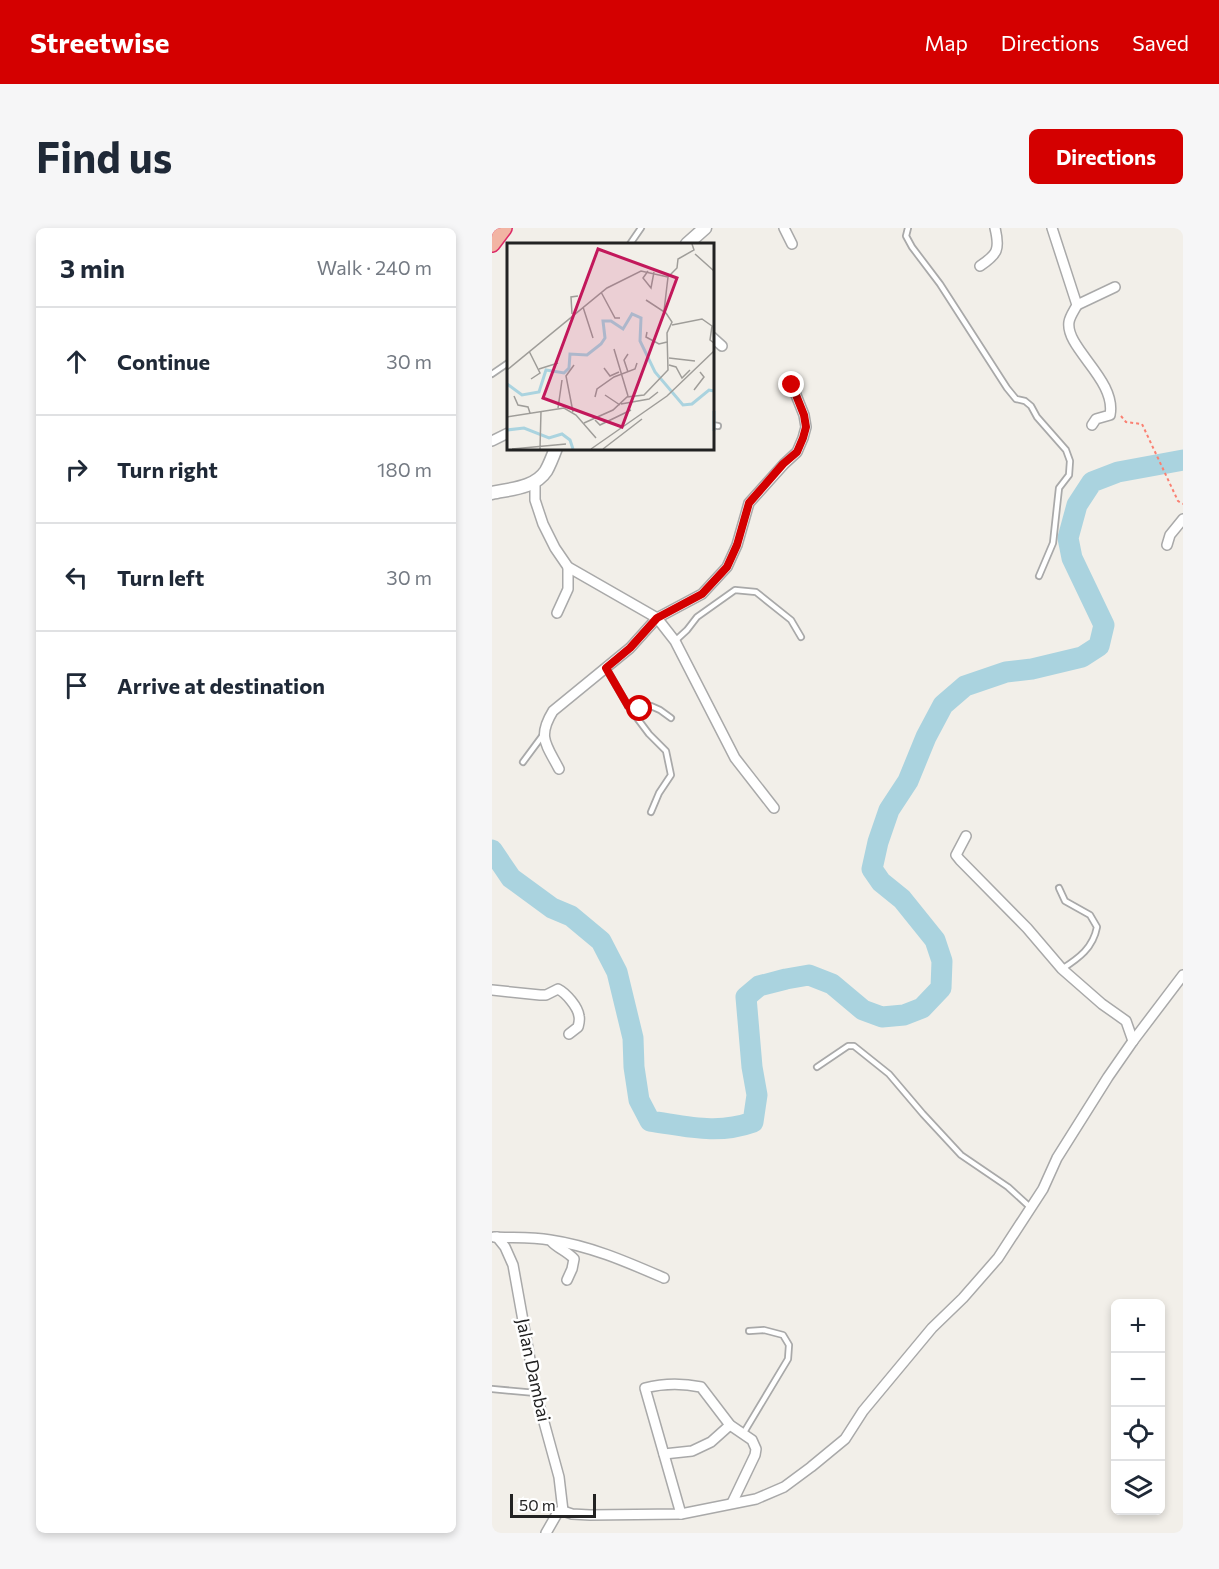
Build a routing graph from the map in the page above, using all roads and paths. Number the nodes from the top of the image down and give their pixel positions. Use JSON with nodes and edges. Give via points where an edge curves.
{"nodes":[{"id":1,"x":504,"y":228,"type":"edge"},
{"id":2,"x":641,"y":228,"type":"edge"},
{"id":3,"x":705,"y":228,"type":"edge"},
{"id":4,"x":784,"y":228,"type":"edge"},
{"id":5,"x":908,"y":228,"type":"edge"},
{"id":6,"x":995,"y":228,"type":"edge"},
{"id":7,"x":1052,"y":228,"type":"edge"},
{"id":8,"x":631,"y":243,"type":"edge"},
{"id":9,"x":691,"y":243,"type":"edge"},
{"id":10,"x":492,"y":244,"type":"edge"},
{"id":11,"x":792,"y":244,"type":"dead end"},
{"id":12,"x":980,"y":266,"type":"dead end"},
{"id":13,"x":1115,"y":287,"type":"dead end"},
{"id":14,"x":1077,"y":305,"type":"junction"},
{"id":15,"x":714,"y":339,"type":"edge"},
{"id":16,"x":722,"y":346,"type":"dead end"},
{"id":17,"x":507,"y":364,"type":"edge"},
{"id":18,"x":492,"y":374,"type":"edge"},
{"id":19,"x":792,"y":385,"type":"dead end"},
{"id":20,"x":1111,"y":407,"type":"junction"},
{"id":21,"x":1092,"y":426,"type":"dead end"},
{"id":22,"x":507,"y":434,"type":"edge"},
{"id":23,"x":492,"y":441,"type":"edge"},
{"id":24,"x":555,"y":450,"type":"edge"},
{"id":25,"x":536,"y":482,"type":"junction"},
{"id":26,"x":492,"y":493,"type":"edge"},
{"id":27,"x":1183,"y":504,"type":"edge"},
{"id":28,"x":1183,"y":519,"type":"edge"},
{"id":29,"x":1167,"y":545,"type":"dead end"},
{"id":30,"x":568,"y":567,"type":"junction"},
{"id":31,"x":1040,"y":576,"type":"dead end"},
{"id":32,"x":557,"y":613,"type":"dead end"},
{"id":33,"x":657,"y":618,"type":"junction"},
{"id":34,"x":801,"y":637,"type":"dead end"},
{"id":35,"x":675,"y":641,"type":"junction"},
{"id":36,"x":606,"y":668,"type":"junction"},
{"id":37,"x":628,"y":706,"type":"junction"},
{"id":38,"x":671,"y":718,"type":"dead end"},
{"id":39,"x":543,"y":735,"type":"junction"},
{"id":40,"x":523,"y":762,"type":"dead end"},
{"id":41,"x":559,"y":769,"type":"dead end"},
{"id":42,"x":774,"y":808,"type":"dead end"},
{"id":43,"x":651,"y":812,"type":"dead end"},
{"id":44,"x":966,"y":836,"type":"dead end"},
{"id":45,"x":1059,"y":888,"type":"dead end"},
{"id":46,"x":1062,"y":969,"type":"junction"},
{"id":47,"x":1183,"y":975,"type":"edge"},
{"id":48,"x":492,"y":990,"type":"edge"},
{"id":49,"x":569,"y":1034,"type":"dead end"},
{"id":50,"x":1133,"y":1041,"type":"junction"},
{"id":51,"x":817,"y":1067,"type":"dead end"},
{"id":52,"x":1031,"y":1208,"type":"junction"},
{"id":53,"x":495,"y":1237,"type":"edge"},
{"id":54,"x":551,"y":1240,"type":"junction"},
{"id":55,"x":664,"y":1278,"type":"dead end"},
{"id":56,"x":567,"y":1280,"type":"dead end"},
{"id":57,"x":749,"y":1331,"type":"dead end"},
{"id":58,"x":492,"y":1389,"type":"edge"},
{"id":59,"x":536,"y":1393,"type":"junction"},
{"id":60,"x":730,"y":1425,"type":"junction"},
{"id":61,"x":742,"y":1434,"type":"junction"},
{"id":62,"x":664,"y":1454,"type":"junction"},
{"id":63,"x":732,"y":1503,"type":"junction"},
{"id":64,"x":563,"y":1510,"type":"junction"},
{"id":65,"x":681,"y":1514,"type":"junction"},
{"id":66,"x":546,"y":1533,"type":"edge"}],
"edges":[{"from":1,"to":10,"type":"highway"},
{"from":2,"to":8,"type":"lane"},
{"from":3,"to":9,"type":"street"},
{"from":4,"to":11,"type":"street"},
{"from":5,"to":31,"type":"lane","via":[[906,236],[912,247],[1007,388],[1016,399],[1031,406],[1066,450],[1069,475],[1059,488],[1053,543]]},
{"from":6,"to":12,"type":"street","via":[[996,252]]},
{"from":7,"to":14,"type":"street"},
{"from":13,"to":14,"type":"street"},
{"from":14,"to":20,"type":"street","via":[[1068,325],[1104,384]]},
{"from":15,"to":16,"type":"street"},
{"from":17,"to":18,"type":"lane"},
{"from":19,"to":33,"type":"street","via":[[806,427],[797,452],[749,503],[727,567],[702,594]]},
{"from":20,"to":21,"type":"street","via":[[1110,415],[1096,419]]},
{"from":20,"to":27,"type":"path","via":[[1126,422],[1142,424],[1178,501]]},
{"from":22,"to":23,"type":"street"},
{"from":24,"to":25,"type":"street","via":[[545,474]]},
{"from":25,"to":26,"type":"street"},
{"from":25,"to":30,"type":"street","via":[[535,500],[543,524]]},
{"from":28,"to":29,"type":"street"},
{"from":30,"to":32,"type":"street","via":[[568,589]]},
{"from":30,"to":33,"type":"street"},
{"from":33,"to":35,"type":"street"},
{"from":33,"to":36,"type":"street"},
{"from":34,"to":35,"type":"lane","via":[[791,620],[756,592],[735,590],[697,618]]},
{"from":35,"to":42,"type":"street","via":[[735,758]]},
{"from":36,"to":37,"type":"lane"},
{"from":36,"to":39,"type":"street","via":[[553,711]]},
{"from":37,"to":38,"type":"lane","via":[[651,706]]},
{"from":37,"to":43,"type":"lane","via":[[666,752],[671,775]]},
{"from":39,"to":40,"type":"lane"},
{"from":39,"to":41,"type":"street"},
{"from":44,"to":46,"type":"street","via":[[956,855]]},
{"from":45,"to":46,"type":"lane","via":[[1065,901],[1090,915],[1097,927],[1090,946]]},
{"from":46,"to":50,"type":"street","via":[[1126,1021]]},
{"from":47,"to":50,"type":"street"},
{"from":48,"to":49,"type":"street","via":[[540,995],[562,991],[579,1016],[578,1027]]},
{"from":50,"to":52,"type":"street","via":[[1057,1158]]},
{"from":51,"to":52,"type":"lane","via":[[854,1046],[889,1074],[961,1155]]},
{"from":52,"to":63,"type":"street","via":[[998,1258],[932,1328],[863,1411],[845,1439],[784,1487],[756,1499]]},
{"from":53,"to":54,"type":"street"},
{"from":53,"to":59,"type":"street","name":"Jalan Dambai","via":[[505,1247],[513,1265]]},
{"from":54,"to":55,"type":"street","via":[[609,1254]]},
{"from":54,"to":56,"type":"street","via":[[574,1259]]},
{"from":57,"to":61,"type":"lane","via":[[764,1329],[783,1335],[789,1345],[788,1359]]},
{"from":58,"to":59,"type":"lane"},
{"from":59,"to":64,"type":"street","name":"Jalan Dambai","via":[[559,1477]]},
{"from":60,"to":61,"type":"street"},
{"from":60,"to":62,"type":"street","via":[[711,1442],[692,1451]]},
{"from":60,"to":62,"type":"street","via":[[701,1388],[684,1384],[645,1388]]},
{"from":61,"to":63,"type":"street","via":[[752,1440],[756,1449]]},
{"from":62,"to":65,"type":"street"},
{"from":63,"to":65,"type":"street"},
{"from":64,"to":65,"type":"street","via":[[590,1515]]},
{"from":64,"to":66,"type":"street"}]}
